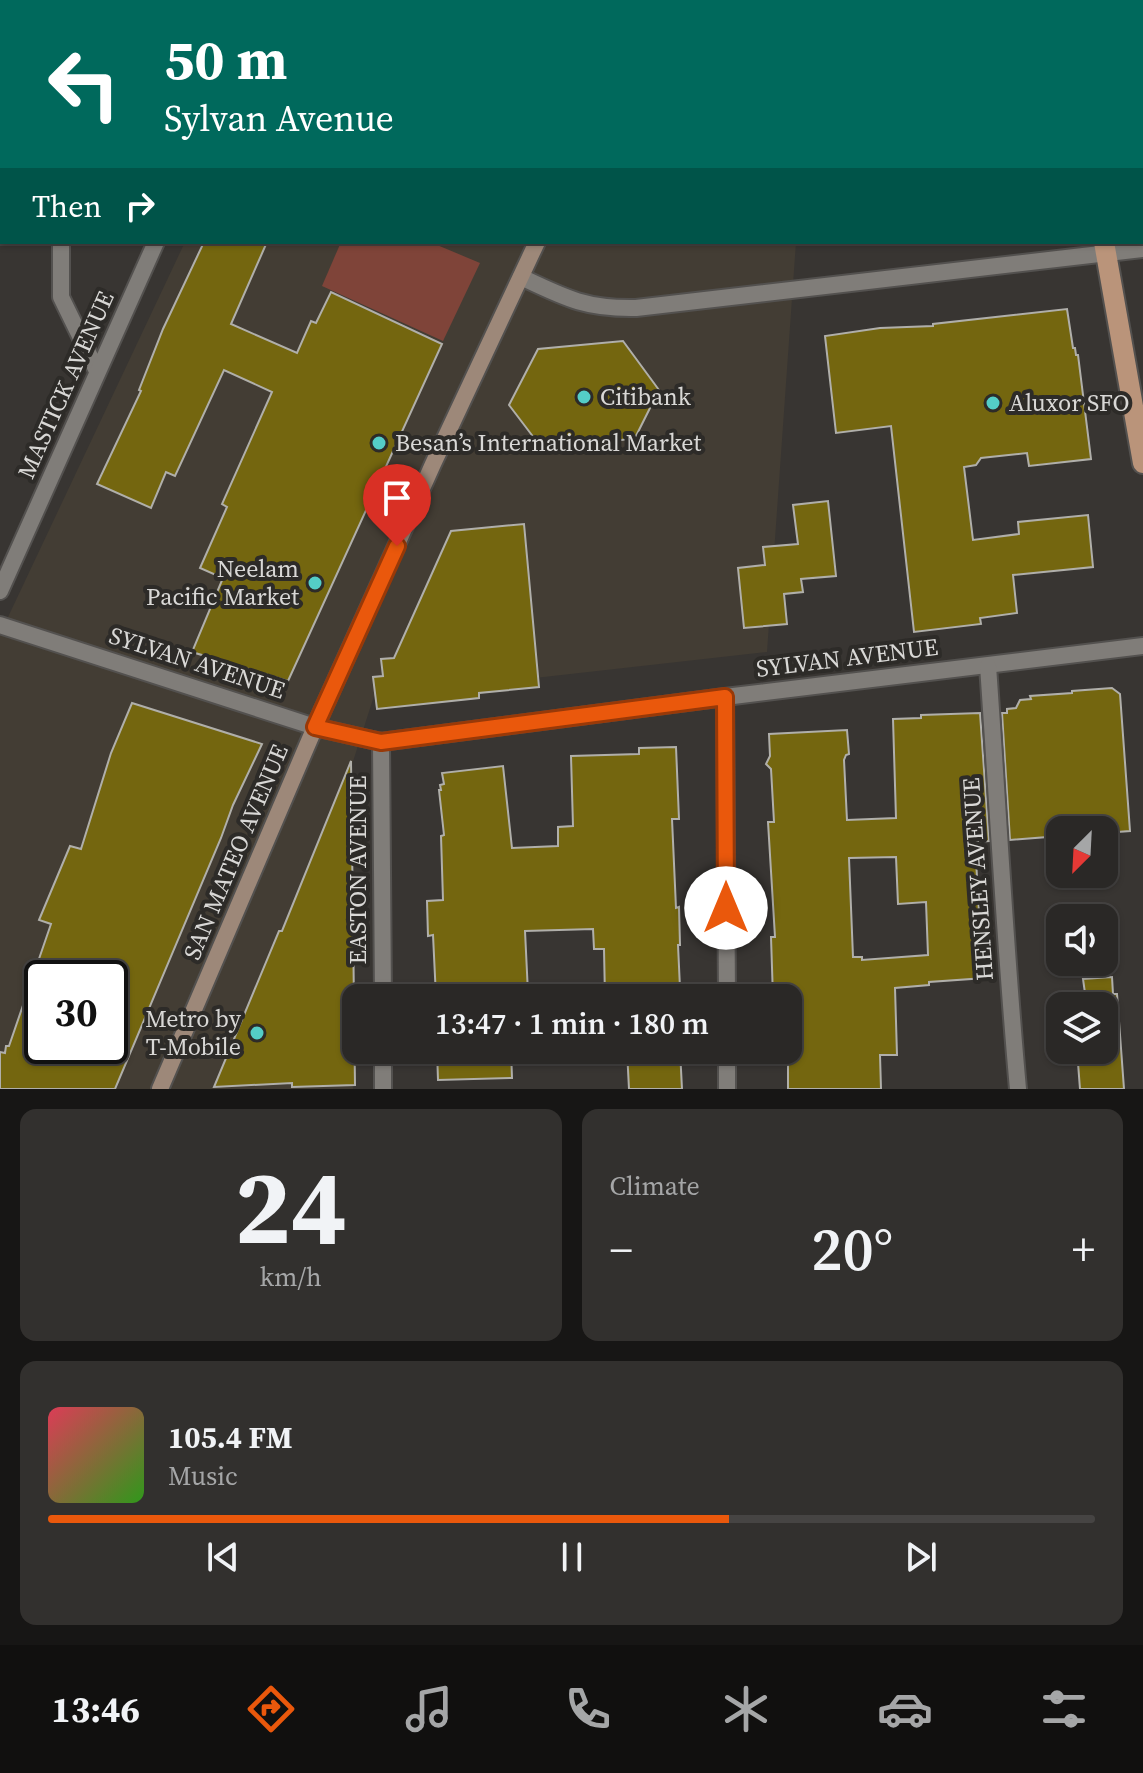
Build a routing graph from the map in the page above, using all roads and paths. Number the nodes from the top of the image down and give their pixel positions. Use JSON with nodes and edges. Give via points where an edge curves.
{"nodes":[{"id":1,"x":61,"y":244,"type":"edge"},
{"id":2,"x":155,"y":244,"type":"edge"},
{"id":3,"x":536,"y":244,"type":"edge"},
{"id":4,"x":1105,"y":248,"type":"edge"},
{"id":5,"x":1143,"y":249,"type":"edge"},
{"id":6,"x":521,"y":277,"type":"junction"},
{"id":7,"x":97,"y":371,"type":"junction"},
{"id":8,"x":1143,"y":463,"type":"edge"},
{"id":9,"x":0,"y":591,"type":"edge"},
{"id":10,"x":0,"y":625,"type":"edge"},
{"id":11,"x":1143,"y":646,"type":"edge"},
{"id":12,"x":988,"y":666,"type":"junction"},
{"id":13,"x":725,"y":697,"type":"junction"},
{"id":14,"x":315,"y":727,"type":"junction"},
{"id":15,"x":381,"y":742,"type":"junction"},
{"id":16,"x":383,"y":984,"type":"edge"},
{"id":17,"x":727,"y":984,"type":"edge"},
{"id":18,"x":383,"y":1064,"type":"edge"},
{"id":19,"x":727,"y":1064,"type":"edge"},
{"id":20,"x":160,"y":1089,"type":"edge"},
{"id":21,"x":383,"y":1089,"type":"edge"},
{"id":22,"x":727,"y":1089,"type":"edge"},
{"id":23,"x":1018,"y":1089,"type":"edge"}],
"edges":[{"from":1,"to":7,"type":"street","via":[[61,297]]},
{"from":2,"to":7,"type":"street","name":"MASTICK AVENUE"},
{"from":3,"to":6,"type":"street","name":"SAN MATEO AVENUE"},
{"from":4,"to":5,"type":"street"},
{"from":4,"to":6,"type":"street","via":[[636,308],[582,304]]},
{"from":4,"to":8,"type":"main road"},
{"from":6,"to":14,"type":"street","name":"SAN MATEO AVENUE"},
{"from":7,"to":9,"type":"street","name":"MASTICK AVENUE"},
{"from":10,"to":14,"type":"street","name":"SYLVAN AVENUE"},
{"from":11,"to":12,"type":"street","name":"SYLVAN AVENUE"},
{"from":12,"to":13,"type":"street","name":"SYLVAN AVENUE"},
{"from":12,"to":23,"type":"street","name":"HENSLEY AVENUE"},
{"from":13,"to":15,"type":"street","name":"SYLVAN AVENUE"},
{"from":13,"to":17,"type":"street"},
{"from":14,"to":15,"type":"street","name":"SYLVAN AVENUE"},
{"from":14,"to":20,"type":"street","name":"SAN MATEO AVENUE"},
{"from":15,"to":16,"type":"street","name":"EASTON AVENUE"},
{"from":18,"to":21,"type":"street"},
{"from":19,"to":22,"type":"street"}]}
